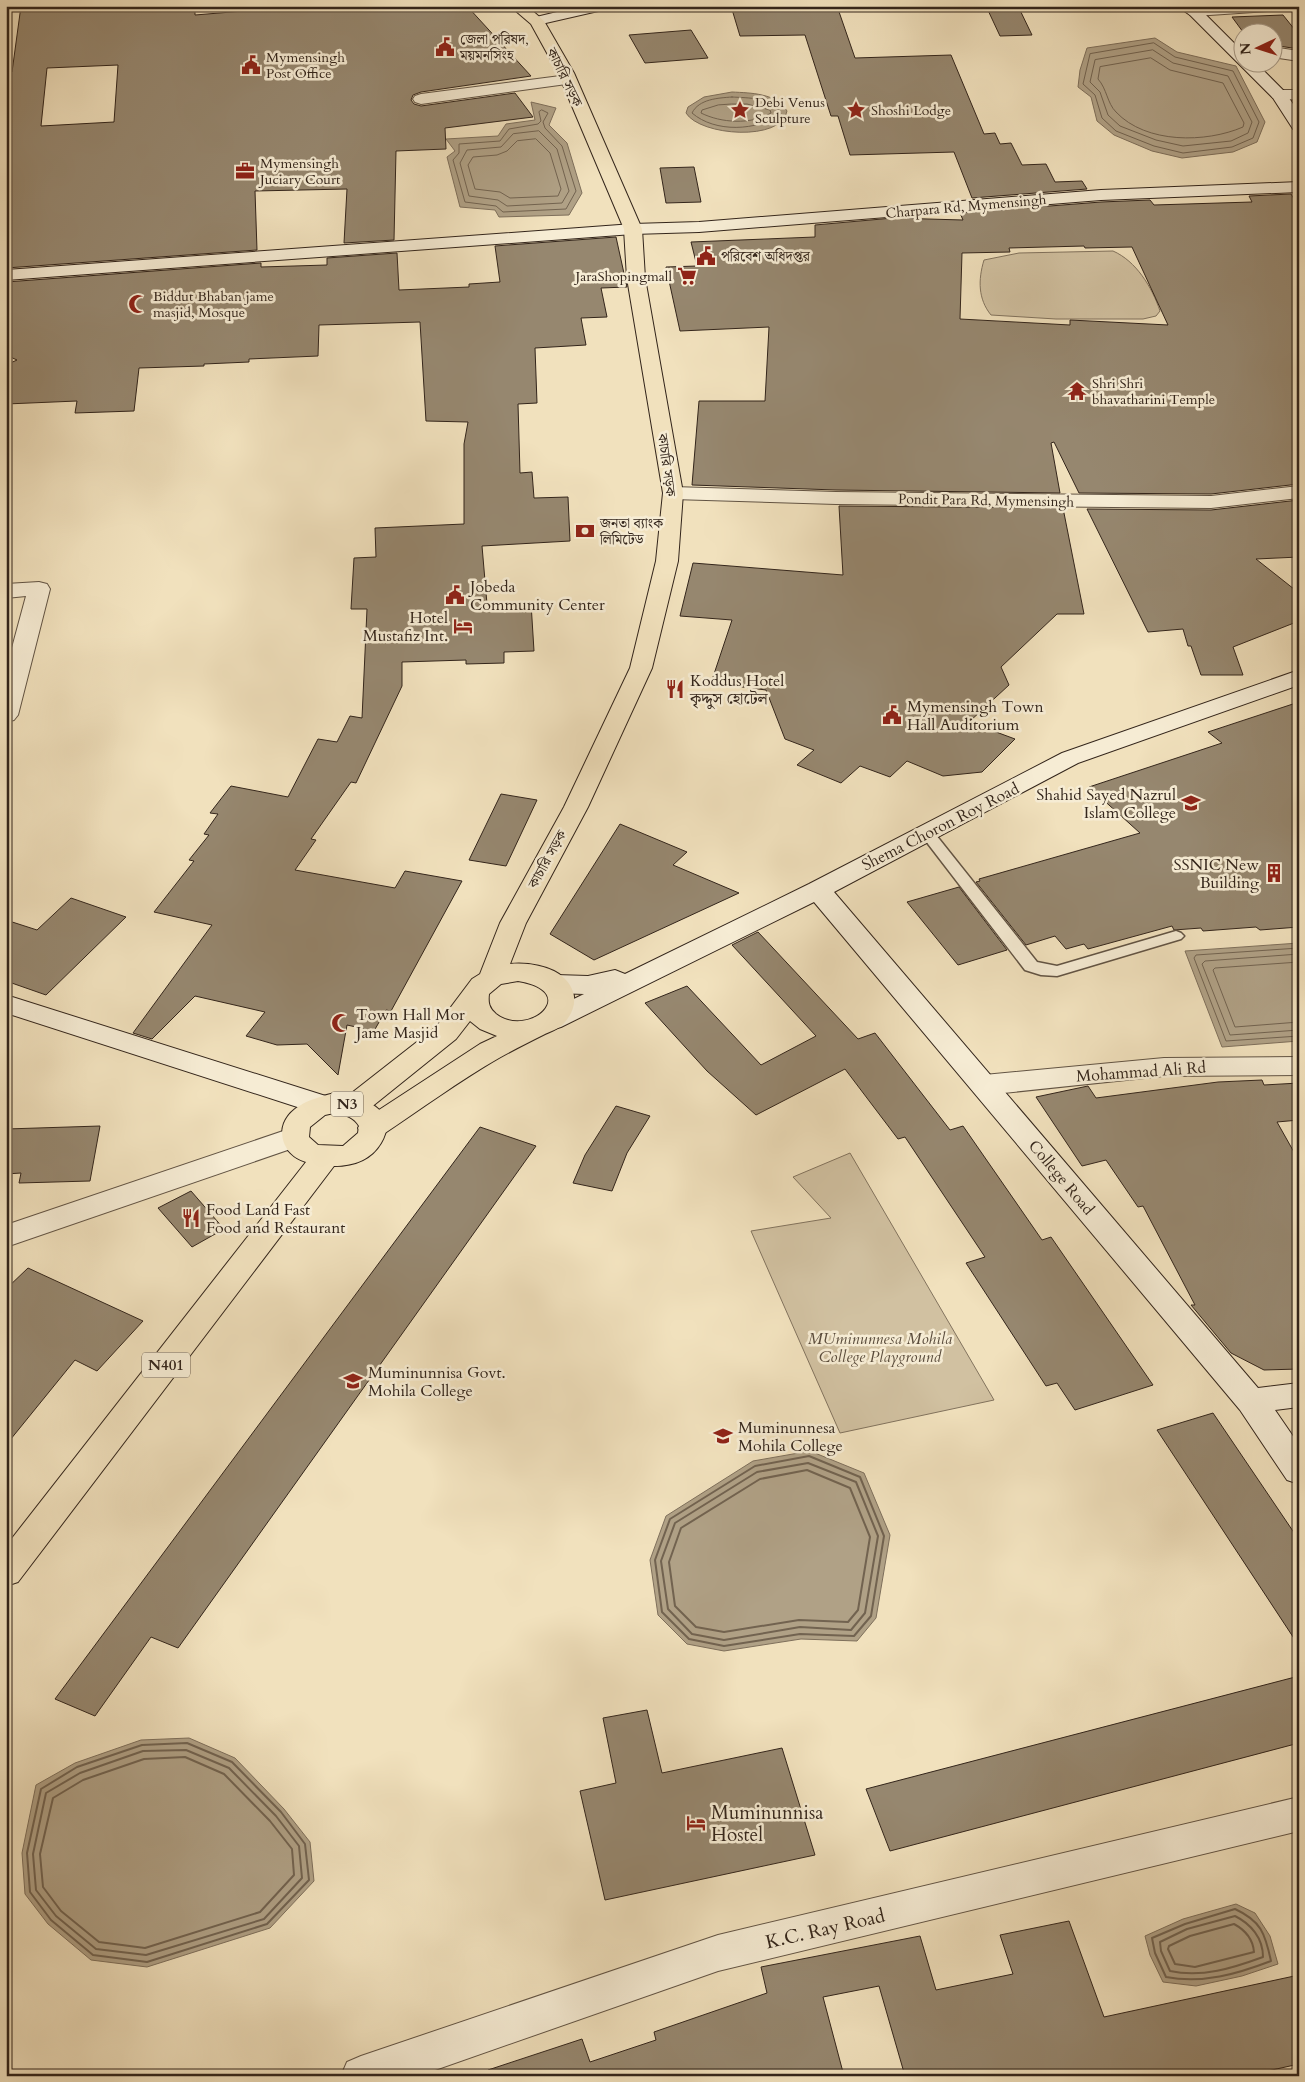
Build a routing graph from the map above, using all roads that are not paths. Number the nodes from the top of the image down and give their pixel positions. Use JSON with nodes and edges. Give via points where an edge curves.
{"nodes":[{"id":1,"x":517,"y":6,"type":"edge"},
{"id":2,"x":602,"y":6,"type":"edge"},
{"id":3,"x":1294,"y":6,"type":"edge"},
{"id":4,"x":1189,"y":9,"type":"edge"},
{"id":5,"x":1238,"y":11,"type":"junction"},
{"id":6,"x":537,"y":21,"type":"junction"},
{"id":7,"x":1257,"y":22,"type":"edge"},
{"id":8,"x":1232,"y":48,"type":"edge"},
{"id":9,"x":1282,"y":53,"type":"edge"},
{"id":10,"x":1299,"y":56,"type":"edge"},
{"id":11,"x":1256,"y":72,"type":"edge"},
{"id":12,"x":568,"y":80,"type":"junction"},
{"id":13,"x":1299,"y":95,"type":"edge"},
{"id":14,"x":1279,"y":96,"type":"junction"},
{"id":15,"x":421,"y":99,"type":"dead end"},
{"id":16,"x":1299,"y":126,"type":"edge"},
{"id":17,"x":1299,"y":187,"type":"edge"},
{"id":18,"x":633,"y":229,"type":"junction"},
{"id":19,"x":6,"y":275,"type":"edge"},
{"id":20,"x":1299,"y":492,"type":"edge"},
{"id":21,"x":673,"y":493,"type":"junction"},
{"id":22,"x":6,"y":591,"type":"edge"},
{"id":23,"x":1299,"y":677,"type":"edge"},
{"id":24,"x":6,"y":715,"type":"edge"},
{"id":25,"x":927,"y":833,"type":"junction"},
{"id":26,"x":818,"y":890,"type":"junction"},
{"id":27,"x":512,"y":923,"type":"junction"},
{"id":28,"x":1176,"y":936,"type":"dead end"},
{"id":29,"x":646,"y":973,"type":"junction"},
{"id":30,"x":544,"y":978,"type":"junction"},
{"id":31,"x":483,"y":987,"type":"junction"},
{"id":32,"x":6,"y":1004,"type":"edge"},
{"id":33,"x":545,"y":1024,"type":"junction"},
{"id":34,"x":1299,"y":1066,"type":"edge"},
{"id":35,"x":984,"y":1085,"type":"junction"},
{"id":36,"x":322,"y":1105,"type":"junction"},
{"id":37,"x":354,"y":1106,"type":"junction"},
{"id":38,"x":372,"y":1128,"type":"junction"},
{"id":39,"x":295,"y":1137,"type":"junction"},
{"id":40,"x":326,"y":1158,"type":"junction"},
{"id":41,"x":6,"y":1236,"type":"edge"},
{"id":42,"x":1299,"y":1395,"type":"edge"},
{"id":43,"x":1251,"y":1401,"type":"junction"},
{"id":44,"x":1299,"y":1471,"type":"edge"},
{"id":45,"x":6,"y":1572,"type":"edge"},
{"id":46,"x":1299,"y":1814,"type":"edge"},
{"id":47,"x":361,"y":2076,"type":"edge"}],
"edges":[{"from":1,"to":6,"type":"main road","name":"কাচারি সড়ক"},
{"from":2,"to":6,"type":"street"},
{"from":3,"to":5,"type":"street"},
{"from":4,"to":5,"type":"street"},
{"from":4,"to":8,"type":"street"},
{"from":5,"to":7,"type":"street"},
{"from":6,"to":12,"type":"main road","name":"কাচারি সড়ক"},
{"from":9,"to":10,"type":"street"},
{"from":11,"to":14,"type":"street"},
{"from":12,"to":15,"type":"street"},
{"from":12,"to":18,"type":"main road","name":"কাচারি সড়ক"},
{"from":13,"to":14,"type":"street"},
{"from":14,"to":16,"type":"street"},
{"from":17,"to":18,"type":"street","name":"Charpara Rd, Mymensingh","via":[[1100,195],[699,227]]},
{"from":18,"to":19,"type":"street","name":"Charpara Rd, Mymensingh"},
{"from":18,"to":21,"type":"main road","name":"কাচারি সড়ক","via":[[636,278]]},
{"from":20,"to":21,"type":"street","name":"Pondit Para Rd, Mymensingh","via":[[1211,502],[846,499]]},
{"from":21,"to":27,"type":"main road","name":"কাচারি সড়ক","via":[[667,561],[641,668],[576,807]]},
{"from":22,"to":24,"type":"street","via":[[39,589]]},
{"from":23,"to":25,"type":"street","name":"Shema Choron Roy Road","number":"N3","via":[[1070,758]]},
{"from":25,"to":26,"type":"street","name":"Shema Choron Roy Road","number":"N3"},
{"from":25,"to":28,"type":"lane","via":[[1032,966],[1041,970],[1058,971]]},
{"from":26,"to":29,"type":"street","name":"Shema Choron Roy Road","number":"N3"},
{"from":26,"to":35,"type":"street","name":"College Road"},
{"from":27,"to":30,"type":"main road","via":[[516,942]]},
{"from":27,"to":31,"type":"main road","name":"কাচারি সড়ক"},
{"from":29,"to":30,"type":"street","name":"Shema Choron Roy Road","number":"N3","via":[[588,985]]},
{"from":29,"to":33,"type":"street","name":"Shema Choron Roy Road","number":"N3"},
{"from":30,"to":31,"type":"main road","number":"N3","via":[[503,974]]},
{"from":30,"to":33,"type":"main road","via":[[562,993],[563,1003],[559,1012]]},
{"from":31,"to":33,"type":"main road","number":"N3","via":[[474,1005],[486,1022],[511,1030]]},
{"from":31,"to":37,"type":"main road","name":"কাচারি সড়ক","number":"N3","via":[[446,1033]]},
{"from":32,"to":36,"type":"street"},
{"from":33,"to":38,"type":"main road","number":"N3","via":[[490,1051]]},
{"from":34,"to":35,"type":"street","name":"Mohammad Ali Rd","via":[[1164,1067]]},
{"from":35,"to":43,"type":"street","name":"College Road"},
{"from":36,"to":37,"type":"main road","number":"N3"},
{"from":36,"to":39,"type":"main road","number":"N3","via":[[302,1116]]},
{"from":37,"to":38,"type":"main road","number":"N3","via":[[366,1112]]},
{"from":38,"to":40,"type":"main road","number":"N3","via":[[371,1137],[356,1151]]},
{"from":39,"to":40,"type":"main road","via":[[309,1154]]},
{"from":39,"to":41,"type":"street"},
{"from":40,"to":45,"type":"main road","number":"N401"},
{"from":42,"to":43,"type":"street"},
{"from":43,"to":44,"type":"street","name":"College Road"},
{"from":46,"to":47,"type":"street","name":"K.C. Ray Road","via":[[718,1953]]}]}
